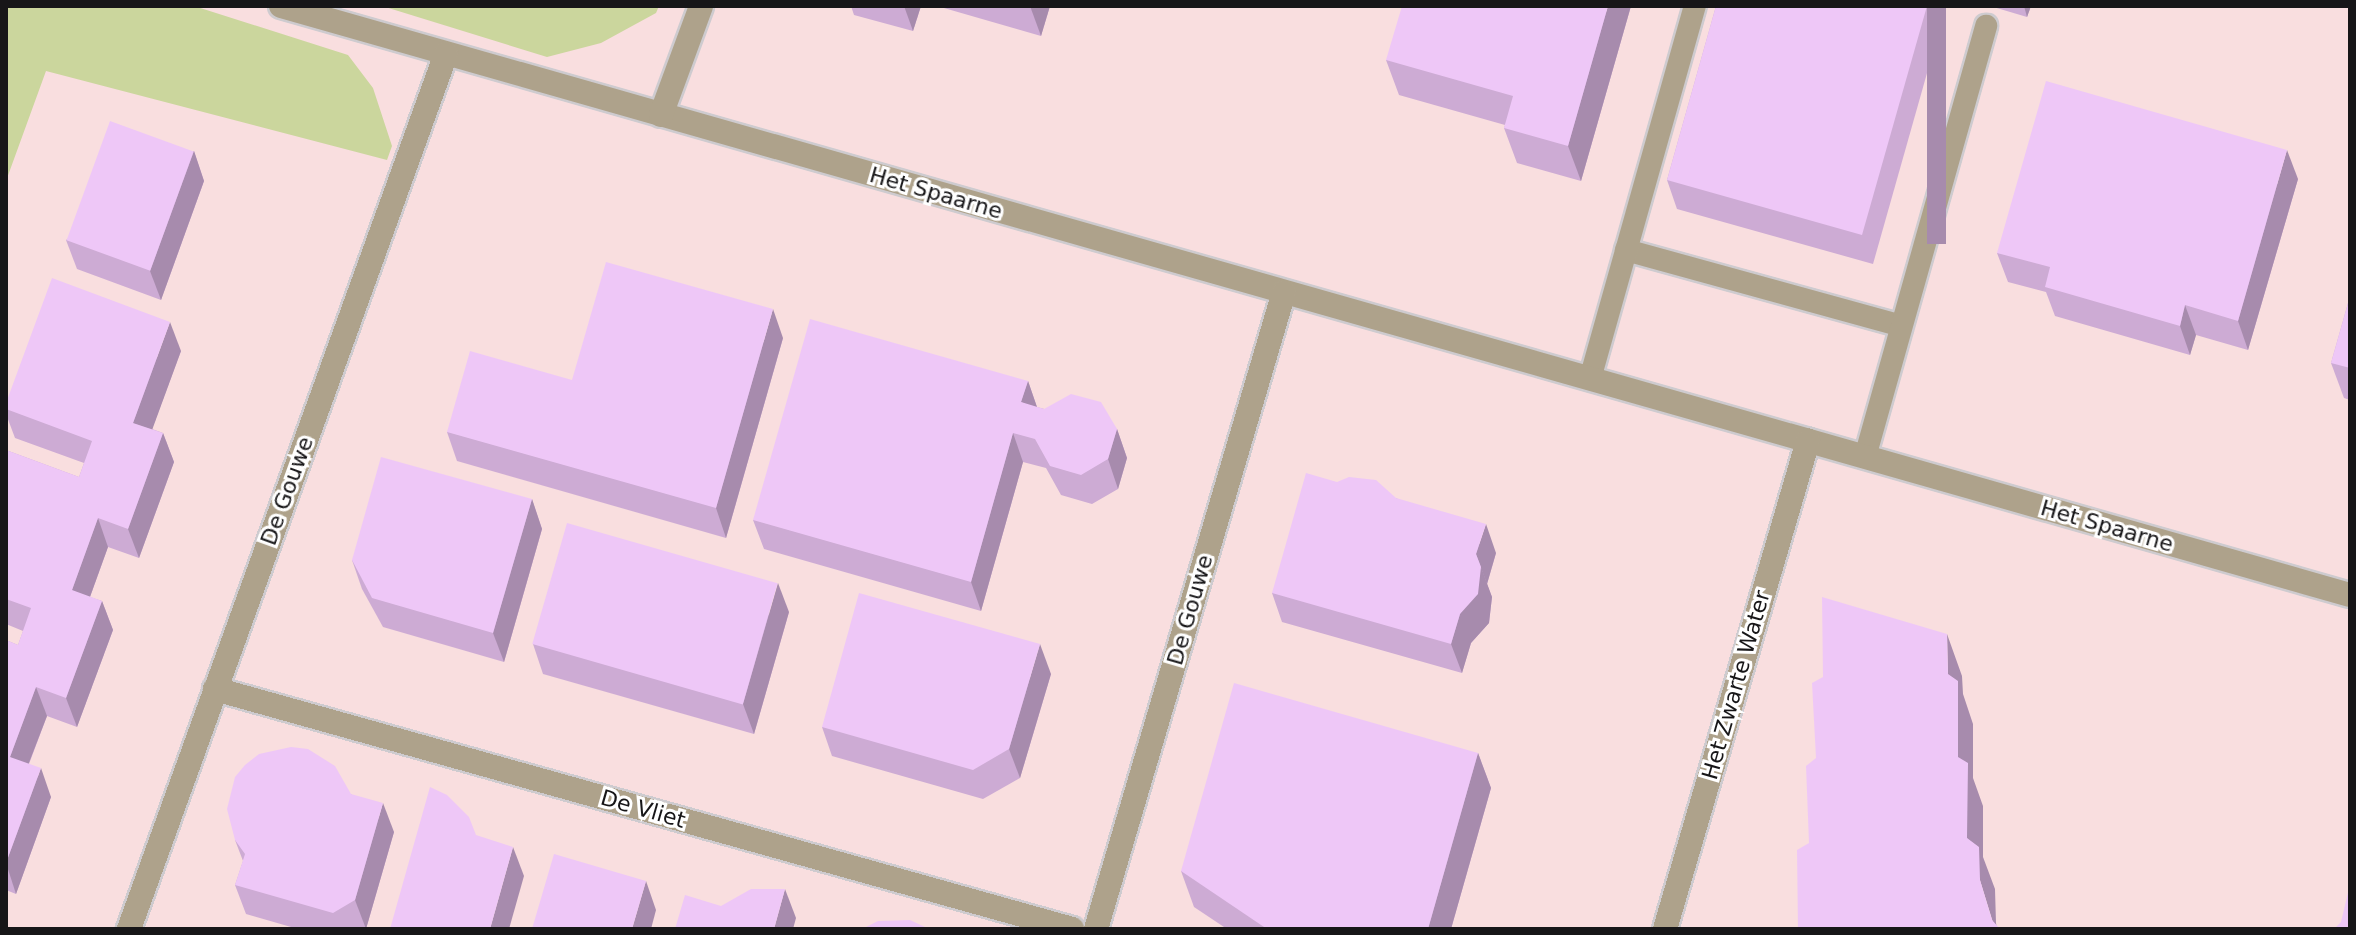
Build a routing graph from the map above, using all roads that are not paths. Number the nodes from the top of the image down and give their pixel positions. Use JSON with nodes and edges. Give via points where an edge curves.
{"nodes":[{"id":1,"x":281,"y":6,"type":"edge"},
{"id":2,"x":701,"y":6,"type":"edge"},
{"id":3,"x":1695,"y":6,"type":"edge"},
{"id":4,"x":1986,"y":26,"type":"dead end"},
{"id":5,"x":446,"y":54,"type":"junction"},
{"id":6,"x":661,"y":115,"type":"junction"},
{"id":7,"x":1626,"y":250,"type":"junction"},
{"id":8,"x":1284,"y":292,"type":"junction"},
{"id":9,"x":1901,"y":326,"type":"junction"},
{"id":10,"x":1590,"y":379,"type":"junction"},
{"id":11,"x":1808,"y":441,"type":"junction"},
{"id":12,"x":1865,"y":457,"type":"junction"},
{"id":13,"x":2350,"y":595,"type":"edge"},
{"id":14,"x":215,"y":689,"type":"junction"},
{"id":15,"x":129,"y":929,"type":"edge"},
{"id":16,"x":1072,"y":929,"type":"edge"},
{"id":17,"x":1096,"y":929,"type":"edge"},
{"id":18,"x":1665,"y":929,"type":"edge"}],
"edges":[{"from":1,"to":5,"type":"street","name":"Het Spaarne"},
{"from":2,"to":6,"type":"street"},
{"from":3,"to":7,"type":"lane"},
{"from":4,"to":9,"type":"lane"},
{"from":5,"to":6,"type":"street","name":"Het Spaarne"},
{"from":5,"to":14,"type":"street","name":"De Gouwe"},
{"from":6,"to":8,"type":"street","name":"Het Spaarne"},
{"from":7,"to":9,"type":"lane"},
{"from":7,"to":10,"type":"lane"},
{"from":8,"to":10,"type":"street","name":"Het Spaarne"},
{"from":8,"to":17,"type":"street","name":"De Gouwe"},
{"from":9,"to":12,"type":"lane"},
{"from":10,"to":11,"type":"street","name":"Het Spaarne"},
{"from":11,"to":12,"type":"street","name":"Het Spaarne"},
{"from":11,"to":18,"type":"street","name":"Het Zwarte Water"},
{"from":12,"to":13,"type":"street","name":"Het Spaarne"},
{"from":14,"to":15,"type":"street","name":"De Gouwe"},
{"from":14,"to":16,"type":"street","name":"De Vliet"}]}
